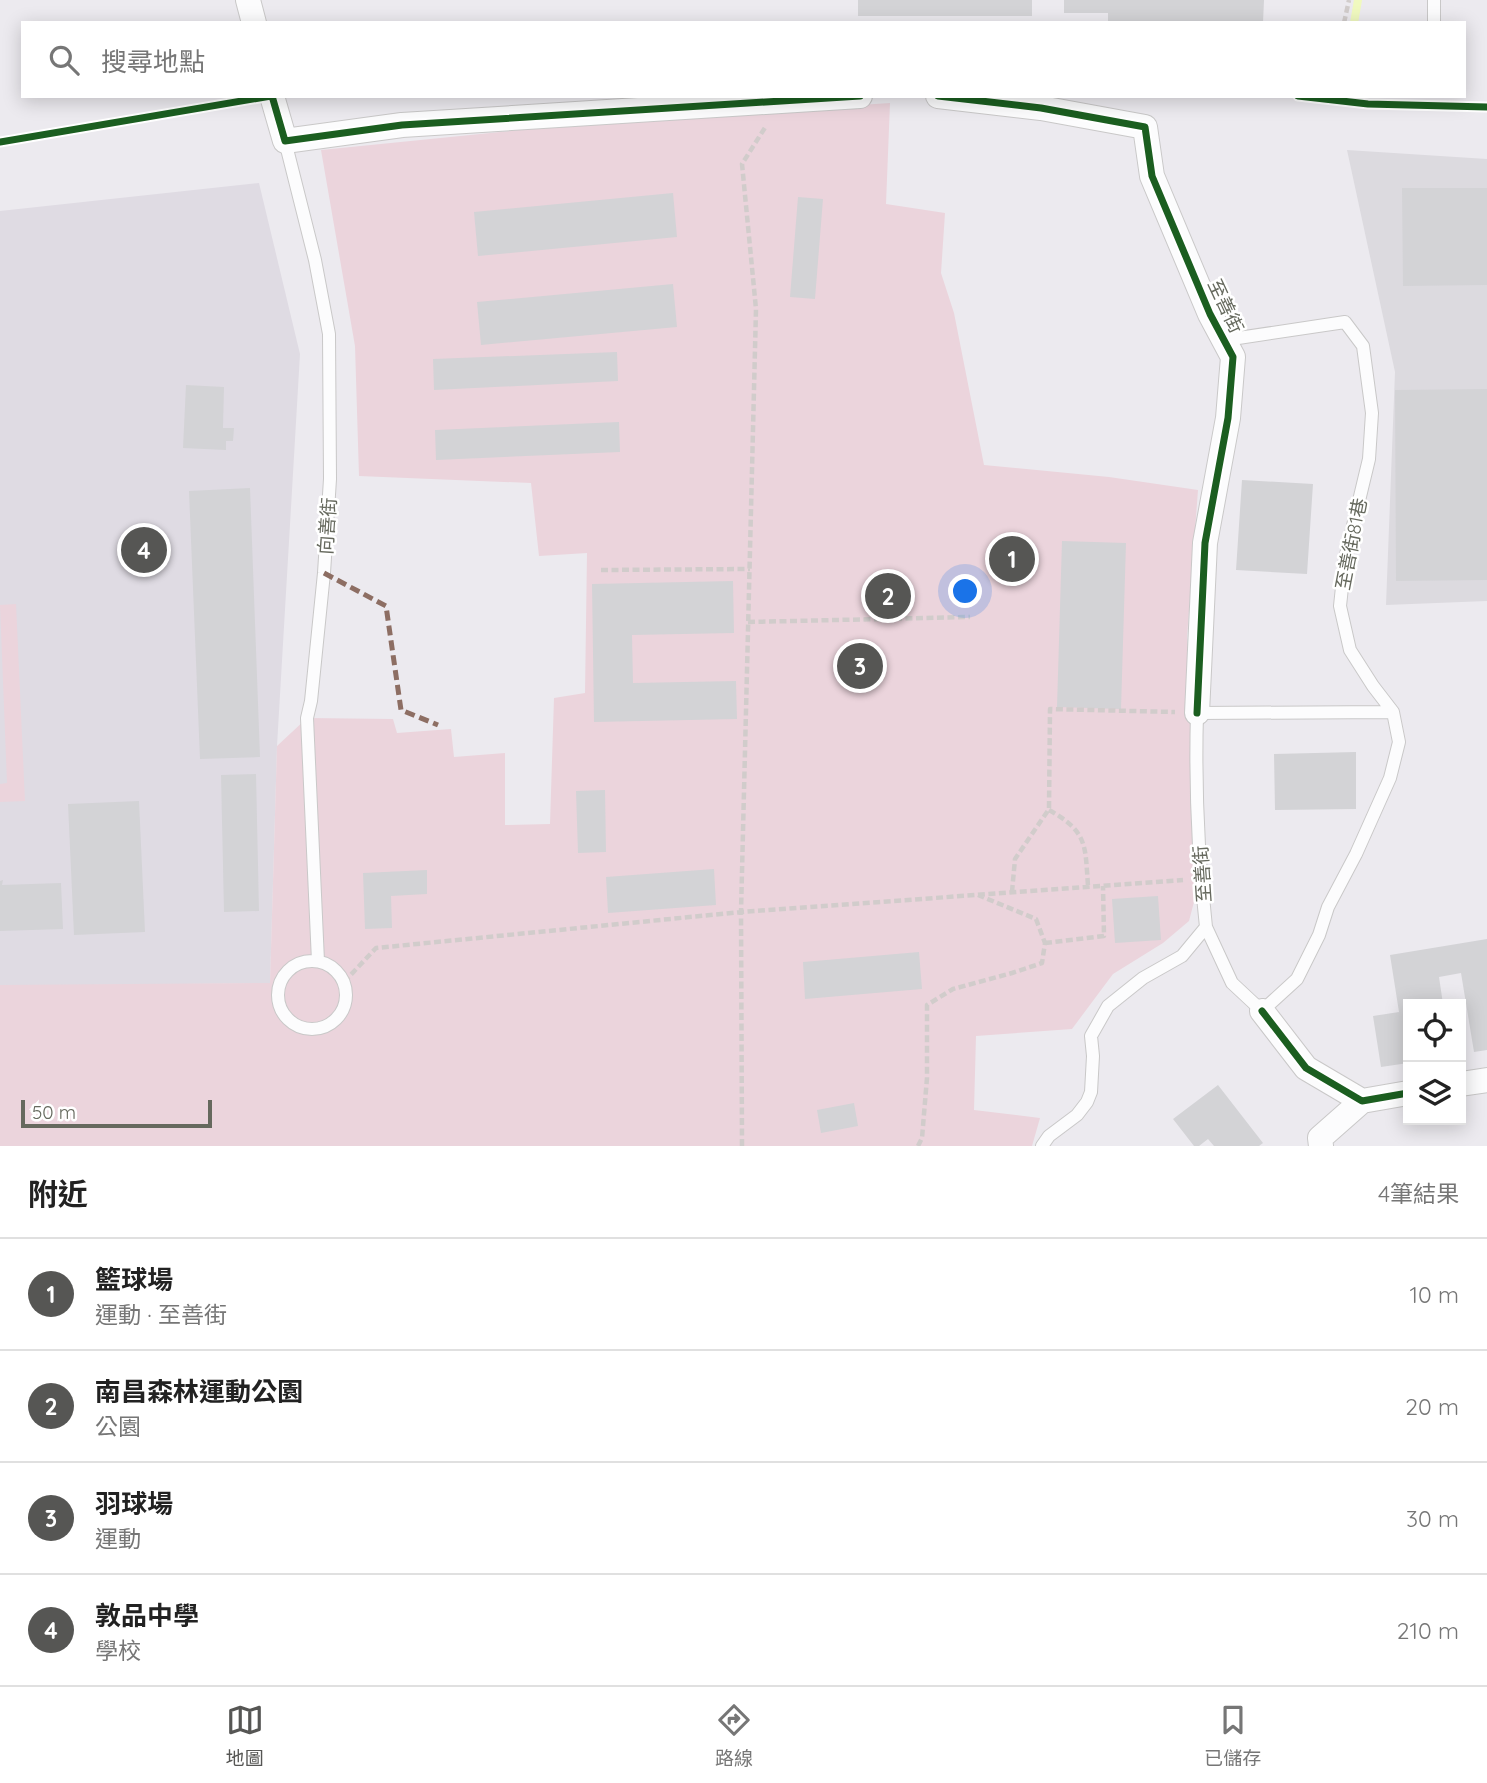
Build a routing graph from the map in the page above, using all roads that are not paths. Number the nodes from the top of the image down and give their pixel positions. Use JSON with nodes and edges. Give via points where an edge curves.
{"nodes":[{"id":1,"x":248,"y":0,"type":"edge"},
{"id":2,"x":1434,"y":0,"type":"edge"},
{"id":3,"x":253,"y":21,"type":"edge"},
{"id":4,"x":1434,"y":21,"type":"edge"},
{"id":5,"x":273,"y":98,"type":"edge"},
{"id":6,"x":821,"y":98,"type":"edge"},
{"id":7,"x":955,"y":98,"type":"edge"},
{"id":8,"x":285,"y":141,"type":"junction"},
{"id":9,"x":1224,"y":340,"type":"junction"},
{"id":10,"x":1393,"y":712,"type":"junction"},
{"id":11,"x":1197,"y":713,"type":"junction"},
{"id":12,"x":1206,"y":927,"type":"junction"},
{"id":13,"x":318,"y":961,"type":"junction"},
{"id":14,"x":1262,"y":1011,"type":"junction"},
{"id":15,"x":1487,"y":1080,"type":"edge"},
{"id":16,"x":1466,"y":1083,"type":"edge"},
{"id":17,"x":1403,"y":1094,"type":"edge"},
{"id":18,"x":1362,"y":1101,"type":"junction"},
{"id":19,"x":1042,"y":1146,"type":"edge"},
{"id":20,"x":1321,"y":1146,"type":"edge"}],
"edges":[{"from":1,"to":3,"type":"street"},
{"from":2,"to":4,"type":"lane"},
{"from":5,"to":8,"type":"street","name":"向善街"},
{"from":6,"to":8,"type":"street","via":[[402,125]]},
{"from":7,"to":9,"type":"street","name":"至善街","via":[[1145,127],[1152,176]]},
{"from":8,"to":13,"type":"lane","name":"向善街","via":[[329,334],[330,479],[307,718]]},
{"from":9,"to":10,"type":"lane","name":"至善街81巷","via":[[1345,322],[1363,346],[1372,413],[1369,459],[1345,559],[1340,606],[1350,650]]},
{"from":9,"to":11,"type":"street","name":"至善街","via":[[1233,357],[1228,418],[1205,543]]},
{"from":10,"to":11,"type":"lane"},
{"from":10,"to":14,"type":"lane","name":"至善街81巷","via":[[1399,743],[1390,778],[1297,979]]},
{"from":11,"to":12,"type":"lane","name":"至善街","via":[[1200,879]]},
{"from":12,"to":14,"type":"lane","via":[[1232,983]]},
{"from":12,"to":19,"type":"lane","name":"至善街","via":[[1182,956],[1143,978],[1108,1006],[1091,1036],[1087,1102]]},
{"from":13,"to":13,"type":"lane","via":[[295,964],[280,981],[278,993],[284,1015],[292,1023],[312,1029],[333,1021],[345,1004],[344,982],[338,972]]},
{"from":14,"to":18,"type":"street","via":[[1306,1068]]},
{"from":15,"to":16,"type":"street"},
{"from":17,"to":18,"type":"street"},
{"from":18,"to":20,"type":"street","via":[[1320,1138]]}]}
